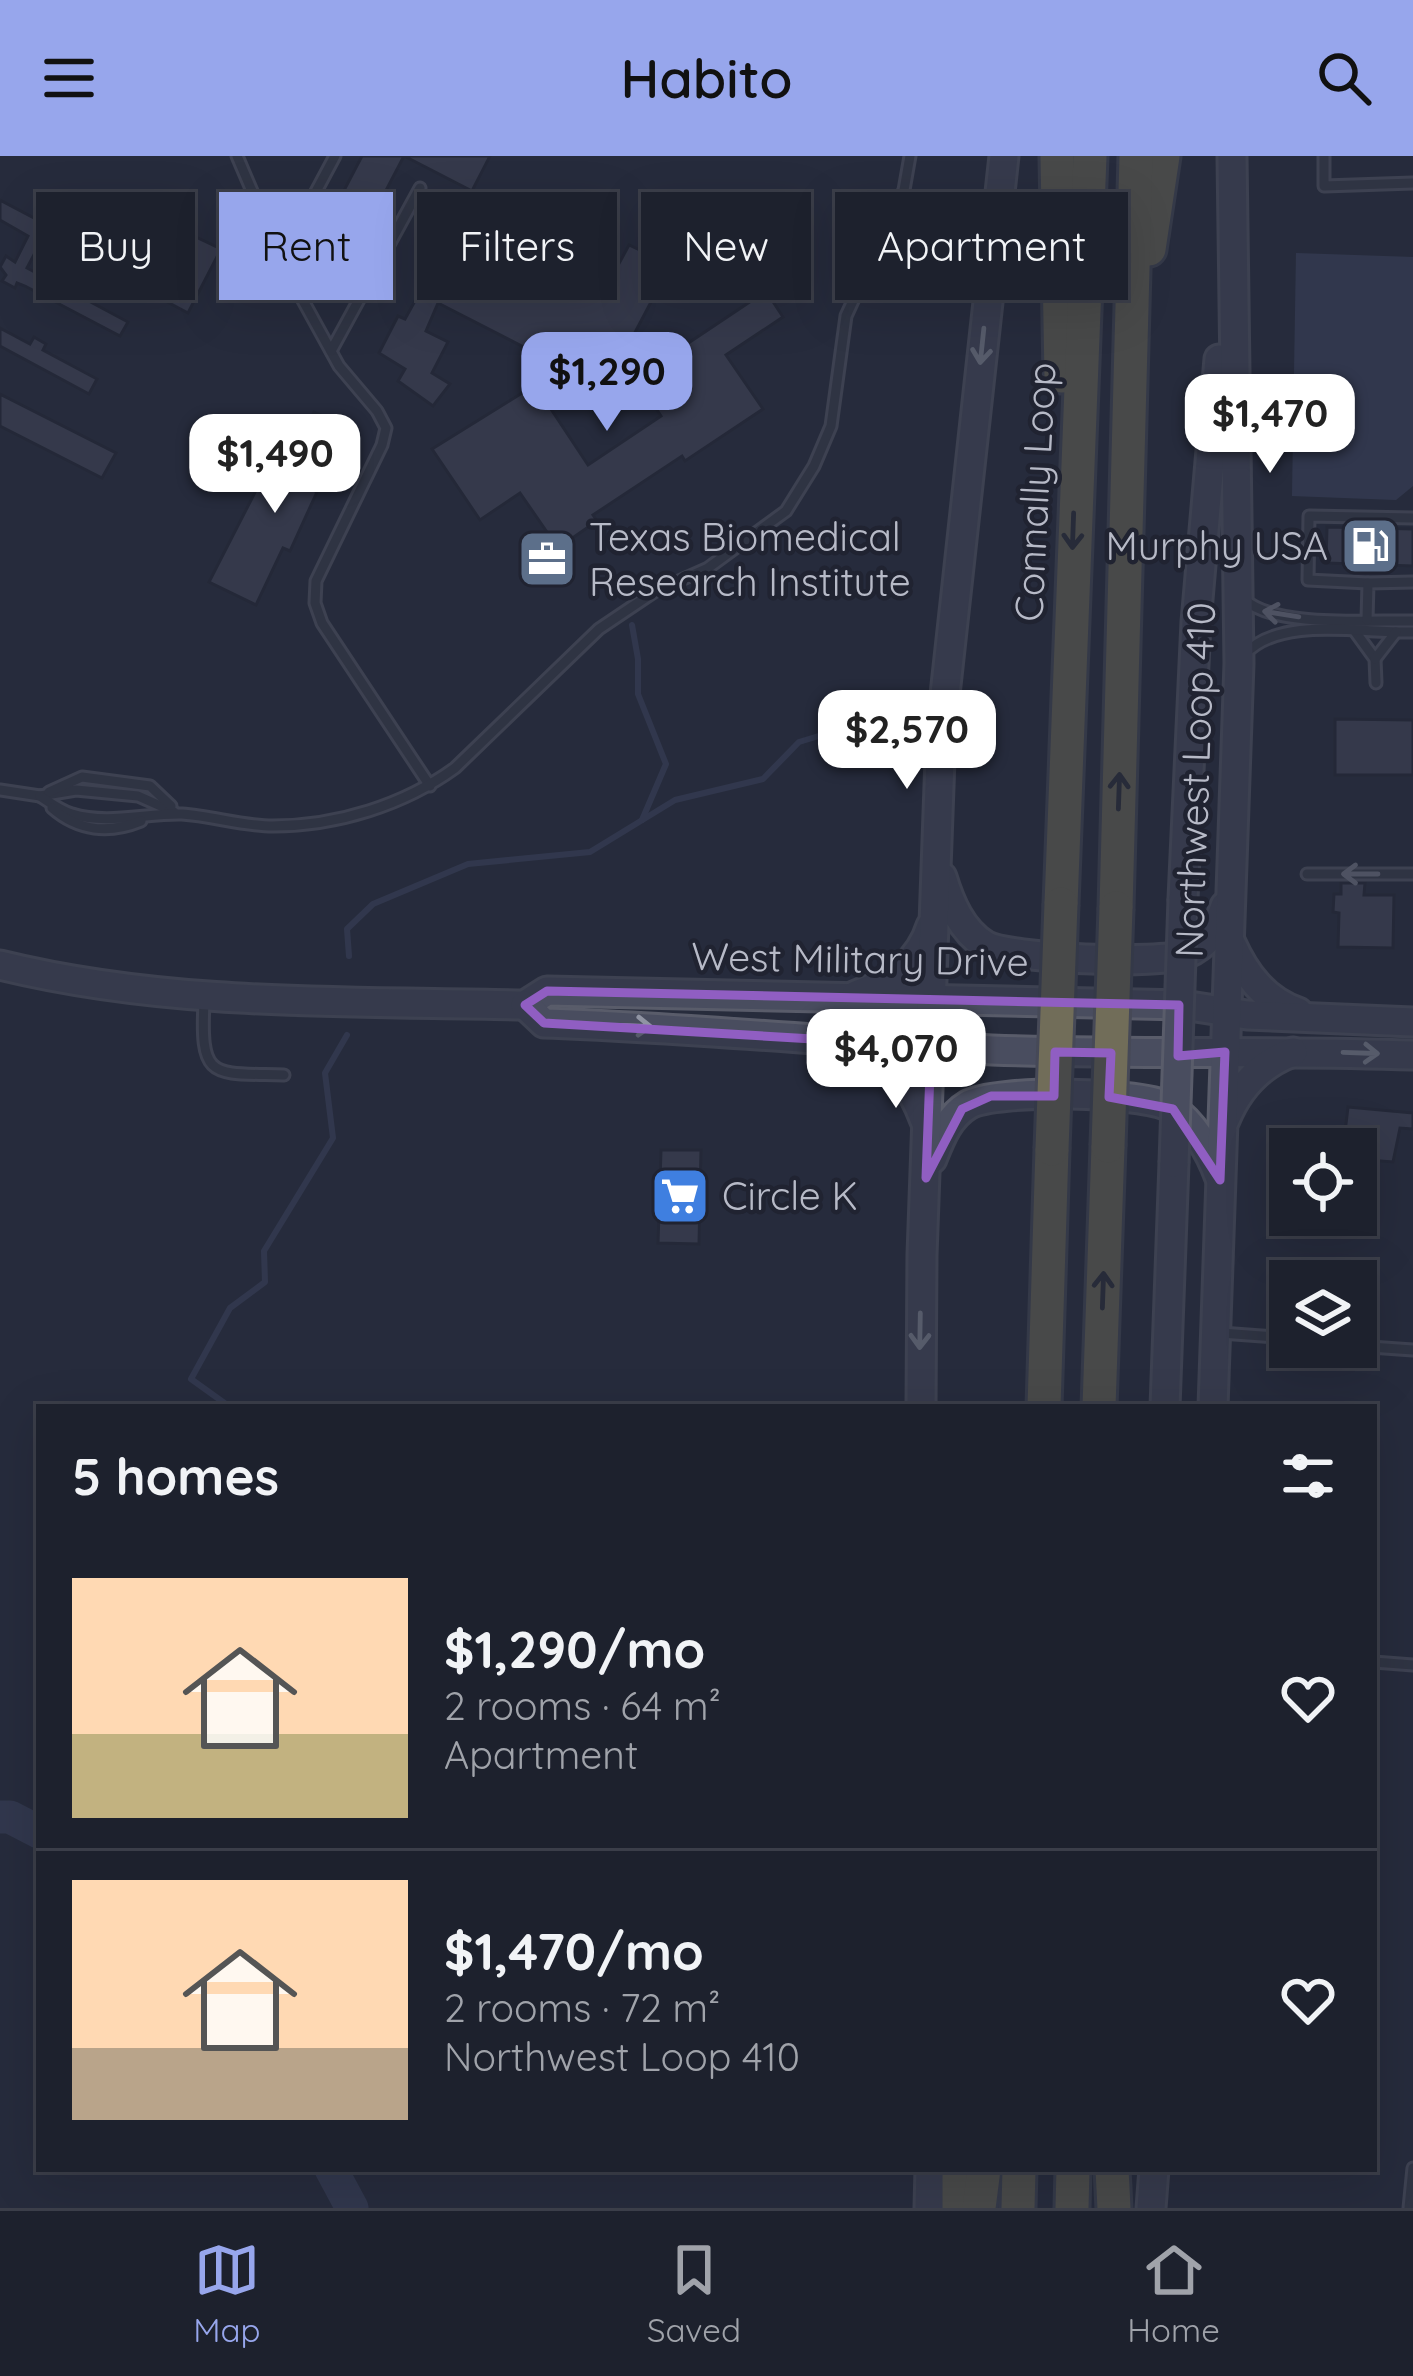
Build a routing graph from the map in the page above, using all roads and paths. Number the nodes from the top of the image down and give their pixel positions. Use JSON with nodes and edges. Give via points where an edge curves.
{"nodes":[{"id":1,"x":238,"y":156,"type":"edge"},
{"id":2,"x":335,"y":156,"type":"edge"},
{"id":3,"x":910,"y":156,"type":"edge"},
{"id":4,"x":1004,"y":156,"type":"edge"},
{"id":5,"x":1057,"y":156,"type":"edge"},
{"id":6,"x":1090,"y":156,"type":"edge"},
{"id":7,"x":1136,"y":156,"type":"edge"},
{"id":8,"x":1163,"y":156,"type":"edge"},
{"id":9,"x":1232,"y":156,"type":"edge"},
{"id":10,"x":1324,"y":156,"type":"edge"},
{"id":11,"x":1413,"y":183,"type":"edge"},
{"id":12,"x":420,"y":188,"type":"dead end"},
{"id":13,"x":253,"y":192,"type":"edge"},
{"id":14,"x":316,"y":192,"type":"edge"},
{"id":15,"x":1231,"y":206,"type":"junction"},
{"id":16,"x":303,"y":300,"type":"edge"},
{"id":17,"x":1134,"y":318,"type":"junction"},
{"id":18,"x":331,"y":351,"type":"junction"},
{"id":19,"x":1076,"y":453,"type":"junction"},
{"id":20,"x":1413,"y":518,"type":"edge"},
{"id":21,"x":1413,"y":582,"type":"edge"},
{"id":22,"x":1368,"y":583,"type":"junction"},
{"id":23,"x":1240,"y":593,"type":"junction"},
{"id":24,"x":1367,"y":620,"type":"junction"},
{"id":25,"x":1413,"y":621,"type":"edge"},
{"id":26,"x":1354,"y":630,"type":"junction"},
{"id":27,"x":1396,"y":632,"type":"junction"},
{"id":28,"x":1413,"y":632,"type":"edge"},
{"id":29,"x":1376,"y":659,"type":"junction"},
{"id":30,"x":1239,"y":663,"type":"junction"},
{"id":31,"x":1376,"y":683,"type":"dead end"},
{"id":32,"x":430,"y":786,"type":"junction"},
{"id":33,"x":0,"y":790,"type":"edge"},
{"id":34,"x":40,"y":796,"type":"junction"},
{"id":35,"x":179,"y":814,"type":"junction"},
{"id":36,"x":936,"y":855,"type":"junction"},
{"id":37,"x":1307,"y":874,"type":"dead end"},
{"id":38,"x":1413,"y":874,"type":"edge"},
{"id":39,"x":1231,"y":879,"type":"junction"},
{"id":40,"x":934,"y":916,"type":"junction"},
{"id":41,"x":1229,"y":938,"type":"junction"},
{"id":42,"x":0,"y":965,"type":"edge"},
{"id":43,"x":205,"y":997,"type":"junction"},
{"id":44,"x":850,"y":997,"type":"junction"},
{"id":45,"x":932,"y":998,"type":"junction"},
{"id":46,"x":524,"y":1005,"type":"junction"},
{"id":47,"x":1226,"y":1011,"type":"junction"},
{"id":48,"x":1325,"y":1018,"type":"junction"},
{"id":49,"x":1413,"y":1022,"type":"edge"},
{"id":50,"x":837,"y":1040,"type":"junction"},
{"id":51,"x":931,"y":1046,"type":"junction"},
{"id":52,"x":1299,"y":1051,"type":"junction"},
{"id":53,"x":1225,"y":1052,"type":"junction"},
{"id":54,"x":1413,"y":1054,"type":"edge"},
{"id":55,"x":284,"y":1075,"type":"dead end"},
{"id":56,"x":927,"y":1128,"type":"junction"},
{"id":57,"x":1222,"y":1130,"type":"junction"},
{"id":58,"x":926,"y":1178,"type":"junction"},
{"id":59,"x":1220,"y":1180,"type":"junction"},
{"id":60,"x":1216,"y":1332,"type":"junction"},
{"id":61,"x":1269,"y":1336,"type":"edge"},
{"id":62,"x":1377,"y":1347,"type":"edge"},
{"id":63,"x":1413,"y":1350,"type":"edge"},
{"id":64,"x":921,"y":1404,"type":"edge"},
{"id":65,"x":1044,"y":1404,"type":"edge"},
{"id":66,"x":1099,"y":1404,"type":"edge"},
{"id":67,"x":1166,"y":1404,"type":"edge"},
{"id":68,"x":1213,"y":1404,"type":"edge"},
{"id":69,"x":1377,"y":1662,"type":"edge"},
{"id":70,"x":1413,"y":1665,"type":"edge"},
{"id":71,"x":1413,"y":2168,"type":"edge"},
{"id":72,"x":930,"y":2172,"type":"edge"},
{"id":73,"x":959,"y":2172,"type":"edge"},
{"id":74,"x":984,"y":2172,"type":"edge"},
{"id":75,"x":1019,"y":2172,"type":"edge"},
{"id":76,"x":1073,"y":2172,"type":"edge"},
{"id":77,"x":1112,"y":2172,"type":"edge"},
{"id":78,"x":1154,"y":2172,"type":"edge"},
{"id":79,"x":929,"y":2208,"type":"edge"},
{"id":80,"x":958,"y":2208,"type":"edge"},
{"id":81,"x":979,"y":2208,"type":"edge"},
{"id":82,"x":1018,"y":2208,"type":"edge"},
{"id":83,"x":1072,"y":2208,"type":"edge"},
{"id":84,"x":1114,"y":2208,"type":"edge"},
{"id":85,"x":1151,"y":2208,"type":"edge"},
{"id":86,"x":1409,"y":2208,"type":"edge"}],
"edges":[{"from":1,"to":13,"type":"lane"},
{"from":2,"to":14,"type":"lane"},
{"from":3,"to":32,"type":"lane","via":[[897,207],[846,316],[831,426],[786,511],[708,568],[599,628],[492,737]]},
{"from":4,"to":36,"type":"main road","one_way":true,"via":[[950,630]]},
{"from":5,"to":19,"type":"highway","via":[[1060,372]]},
{"from":6,"to":19,"type":"highway","name":"Connally Loop"},
{"from":7,"to":17,"type":"highway"},
{"from":8,"to":17,"type":"highway"},
{"from":9,"to":15,"type":"main road","name":"Northwest Loop 410"},
{"from":10,"to":11,"type":"lane","via":[[1324,186]]},
{"from":12,"to":18,"type":"lane"},
{"from":15,"to":23,"type":"main road","name":"Northwest Loop 410"},
{"from":15,"to":67,"type":"main road","bridge":true,"via":[[1220,249],[1218,382],[1196,622]]},
{"from":16,"to":18,"type":"lane"},
{"from":66,"to":17,"type":"highway","one_way":true,"bridge":true},
{"from":18,"to":32,"type":"lane","via":[[386,428],[316,581],[315,603]]},
{"from":19,"to":65,"type":"highway","name":"Connally Loop","one_way":true,"bridge":true},
{"from":20,"to":22,"type":"lane","via":[[1310,516],[1308,580]]},
{"from":21,"to":22,"type":"lane"},
{"from":22,"to":24,"type":"lane"},
{"from":24,"to":23,"type":"lane","one_way":true,"via":[[1274,616]]},
{"from":23,"to":30,"type":"main road","name":"Northwest Loop 410"},
{"from":24,"to":25,"type":"lane"},
{"from":26,"to":27,"type":"lane"},
{"from":26,"to":29,"type":"lane"},
{"from":26,"to":30,"type":"lane","via":[[1273,635]]},
{"from":27,"to":28,"type":"lane"},
{"from":27,"to":29,"type":"lane"},
{"from":29,"to":31,"type":"lane"},
{"from":30,"to":39,"type":"main road","name":"Northwest Loop 410"},
{"from":32,"to":35,"type":"lane","via":[[328,821],[272,826]]},
{"from":33,"to":34,"type":"lane"},
{"from":34,"to":35,"type":"lane","via":[[138,796]]},
{"from":34,"to":35,"type":"lane","via":[[70,824],[117,831]]},
{"from":36,"to":39,"type":"main road","via":[[967,929],[990,948],[1021,956],[1179,957],[1217,927]]},
{"from":36,"to":40,"type":"main road"},
{"from":38,"to":37,"type":"lane","one_way":true},
{"from":39,"to":41,"type":"main road","name":"Northwest Loop 410"},
{"from":40,"to":44,"type":"main road","via":[[904,968]]},
{"from":40,"to":45,"type":"main road"},
{"from":41,"to":47,"type":"main road","name":"Northwest Loop 410"},
{"from":41,"to":48,"type":"main road","via":[[1269,997]]},
{"from":42,"to":43,"type":"main road","name":"West Military Drive"},
{"from":43,"to":46,"type":"main road","name":"West Military Drive"},
{"from":43,"to":55,"type":"lane","via":[[202,1039],[213,1068]]},
{"from":44,"to":45,"type":"main road","name":"West Military Drive"},
{"from":44,"to":46,"type":"main road","name":"West Military Drive","via":[[547,992]]},
{"from":45,"to":47,"type":"main road","name":"West Military Drive"},
{"from":45,"to":51,"type":"main road"},
{"from":46,"to":50,"type":"main road","name":"West Military Drive","one_way":true,"via":[[544,1023]]},
{"from":47,"to":48,"type":"main road","name":"West Military Drive"},
{"from":47,"to":53,"type":"main road","name":"Northwest Loop 410"},
{"from":48,"to":49,"type":"main road","name":"West Military Drive"},
{"from":50,"to":51,"type":"main road","name":"West Military Drive"},
{"from":50,"to":56,"type":"main road","via":[[894,1067]]},
{"from":51,"to":53,"type":"main road","name":"West Military Drive"},
{"from":51,"to":56,"type":"main road"},
{"from":52,"to":53,"type":"main road","name":"West Military Drive"},
{"from":52,"to":54,"type":"main road","name":"West Military Drive","one_way":true},
{"from":52,"to":57,"type":"main road","via":[[1252,1077]]},
{"from":53,"to":57,"type":"main road","name":"Northwest Loop 410"},
{"from":56,"to":58,"type":"main road"},
{"from":57,"to":59,"type":"main road","name":"Northwest Loop 410"},
{"from":58,"to":59,"type":"main road","via":[[956,1115],[1004,1094],[1157,1101],[1190,1126]]},
{"from":58,"to":64,"type":"main road","one_way":true},
{"from":59,"to":60,"type":"main road","name":"Northwest Loop 410"},
{"from":60,"to":61,"type":"lane"},
{"from":60,"to":68,"type":"main road","name":"Northwest Loop 410"},
{"from":62,"to":63,"type":"lane"},
{"from":69,"to":70,"type":"lane"},
{"from":71,"to":86,"type":"lane"},
{"from":72,"to":79,"type":"main road"},
{"from":73,"to":80,"type":"highway"},
{"from":74,"to":81,"type":"highway"},
{"from":75,"to":82,"type":"highway"},
{"from":76,"to":83,"type":"highway"},
{"from":77,"to":84,"type":"highway"},
{"from":78,"to":85,"type":"main road"}]}
